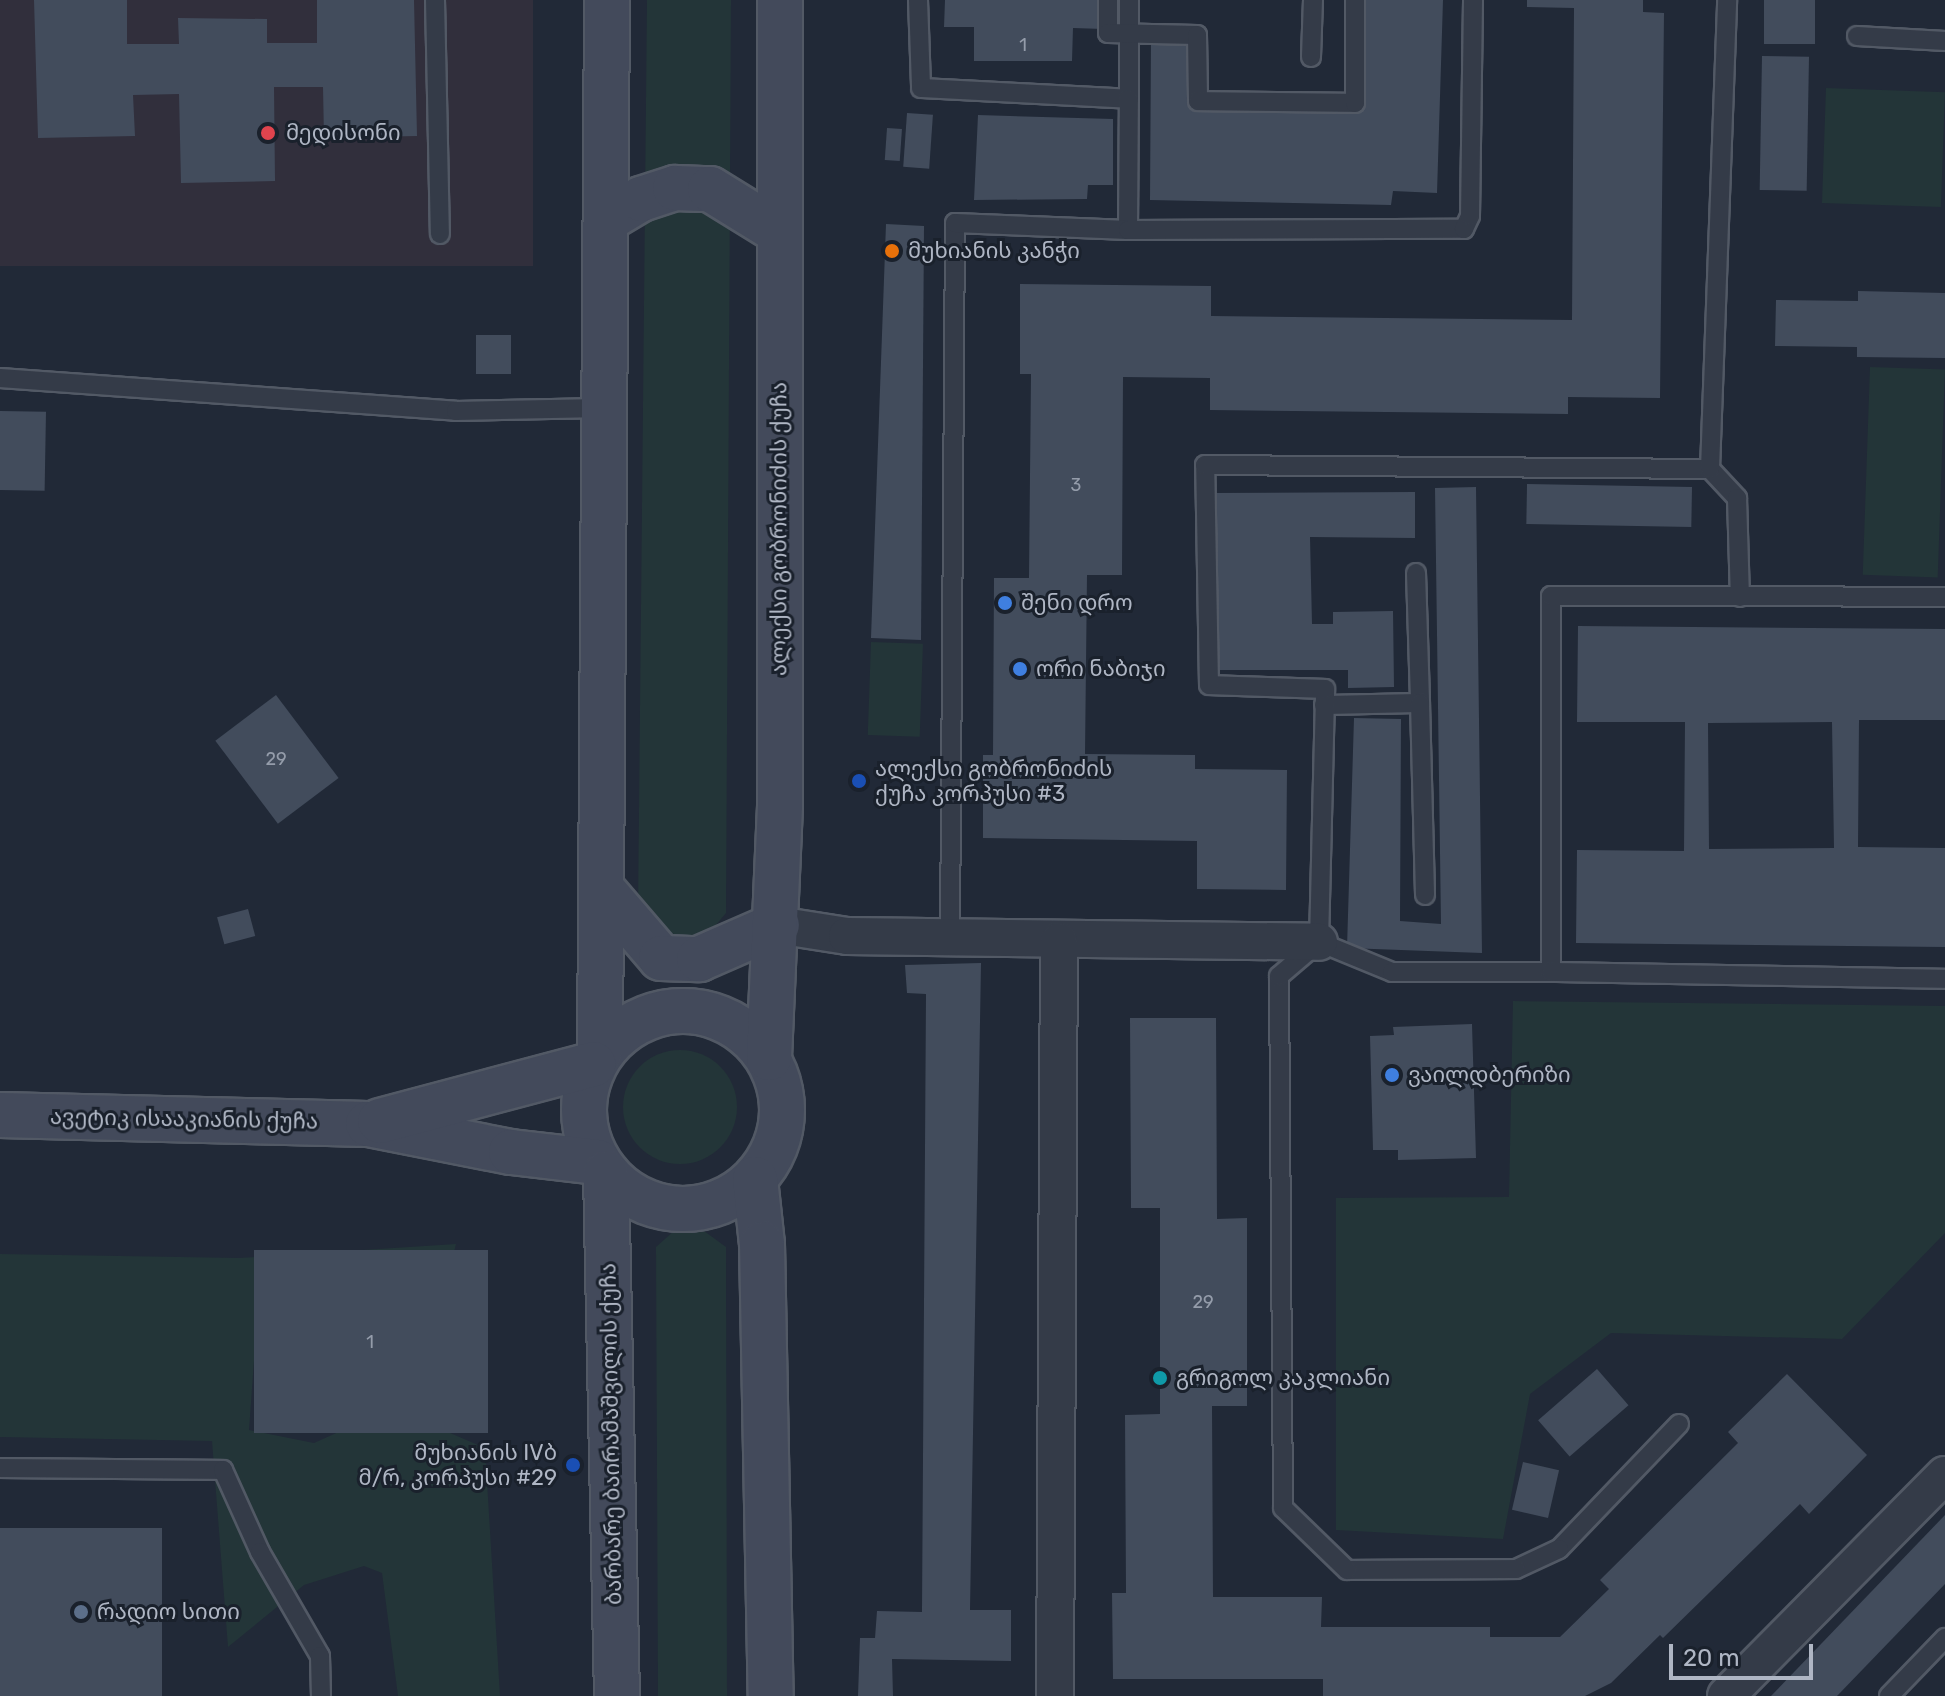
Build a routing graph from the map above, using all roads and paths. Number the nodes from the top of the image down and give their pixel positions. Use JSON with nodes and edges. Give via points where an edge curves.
{"nodes":[{"id":1,"x":435,"y":0,"type":"edge"},
{"id":2,"x":607,"y":0,"type":"edge"},
{"id":3,"x":780,"y":0,"type":"edge"},
{"id":4,"x":918,"y":0,"type":"edge"},
{"id":5,"x":1108,"y":0,"type":"edge"},
{"id":6,"x":1129,"y":0,"type":"edge"},
{"id":7,"x":1313,"y":0,"type":"edge"},
{"id":8,"x":1355,"y":0,"type":"edge"},
{"id":9,"x":1473,"y":0,"type":"edge"},
{"id":10,"x":1727,"y":0,"type":"edge"},
{"id":11,"x":1129,"y":33,"type":"junction"},
{"id":12,"x":1857,"y":36,"type":"dead end"},
{"id":13,"x":1945,"y":41,"type":"edge"},
{"id":14,"x":1311,"y":57,"type":"dead end"},
{"id":15,"x":1129,"y":99,"type":"junction"},
{"id":16,"x":606,"y":220,"type":"junction"},
{"id":17,"x":1128,"y":230,"type":"junction"},
{"id":18,"x":778,"y":231,"type":"junction"},
{"id":19,"x":440,"y":234,"type":"dead end"},
{"id":20,"x":0,"y":378,"type":"edge"},
{"id":21,"x":602,"y":408,"type":"junction"},
{"id":22,"x":1710,"y":469,"type":"junction"},
{"id":23,"x":1416,"y":573,"type":"dead end"},
{"id":24,"x":1740,"y":597,"type":"junction"},
{"id":25,"x":1945,"y":597,"type":"edge"},
{"id":26,"x":1420,"y":703,"type":"junction"},
{"id":27,"x":1324,"y":705,"type":"junction"},
{"id":28,"x":601,"y":888,"type":"junction"},
{"id":29,"x":1425,"y":895,"type":"dead end"},
{"id":30,"x":777,"y":925,"type":"junction"},
{"id":31,"x":950,"y":938,"type":"junction"},
{"id":32,"x":1059,"y":941,"type":"junction"},
{"id":33,"x":1319,"y":942,"type":"junction"},
{"id":34,"x":1551,"y":972,"type":"junction"},
{"id":35,"x":1945,"y":979,"type":"edge"},
{"id":36,"x":597,"y":1058,"type":"junction"},
{"id":37,"x":769,"y":1058,"type":"junction"},
{"id":38,"x":0,"y":1115,"type":"edge"},
{"id":39,"x":368,"y":1124,"type":"junction"},
{"id":40,"x":602,"y":1167,"type":"junction"},
{"id":41,"x":755,"y":1179,"type":"junction"},
{"id":42,"x":1679,"y":1424,"type":"dead end"},
{"id":43,"x":0,"y":1468,"type":"edge"},
{"id":44,"x":1945,"y":1475,"type":"edge"},
{"id":45,"x":1945,"y":1638,"type":"edge"},
{"id":46,"x":321,"y":1696,"type":"edge"},
{"id":47,"x":617,"y":1696,"type":"edge"},
{"id":48,"x":771,"y":1696,"type":"edge"},
{"id":49,"x":1055,"y":1696,"type":"edge"},
{"id":50,"x":1726,"y":1696,"type":"edge"},
{"id":51,"x":1889,"y":1696,"type":"edge"}],
"edges":[{"from":1,"to":19,"type":"lane"},
{"from":2,"to":16,"type":"main road"},
{"from":3,"to":18,"type":"main road","name":"ალექსი გობრონიძის ქუჩა"},
{"from":4,"to":15,"type":"lane","via":[[921,88]]},
{"from":5,"to":11,"type":"lane","via":[[1108,33]]},
{"from":6,"to":11,"type":"lane"},
{"from":7,"to":14,"type":"lane"},
{"from":8,"to":11,"type":"lane","via":[[1355,103],[1198,101],[1197,35]]},
{"from":9,"to":17,"type":"lane","via":[[1470,216],[1464,229]]},
{"from":10,"to":22,"type":"lane"},
{"from":11,"to":15,"type":"lane"},
{"from":12,"to":13,"type":"lane"},
{"from":15,"to":17,"type":"lane"},
{"from":16,"to":18,"type":"main road","via":[[641,199],[675,188],[710,189]]},
{"from":16,"to":21,"type":"main road"},
{"from":17,"to":31,"type":"lane","via":[[955,223]]},
{"from":18,"to":30,"type":"main road","name":"ალექსი გობრონიძის ქუჩა"},
{"from":20,"to":21,"type":"lane","via":[[456,411]]},
{"from":21,"to":28,"type":"main road"},
{"from":22,"to":24,"type":"lane","via":[[1737,498]]},
{"from":22,"to":27,"type":"lane","via":[[1205,465],[1209,685],[1325,689]]},
{"from":23,"to":26,"type":"lane"},
{"from":24,"to":25,"type":"lane"},
{"from":24,"to":34,"type":"lane","via":[[1551,596]]},
{"from":26,"to":27,"type":"lane"},
{"from":26,"to":29,"type":"lane"},
{"from":27,"to":33,"type":"lane"},
{"from":28,"to":30,"type":"main road","via":[[661,958],[699,959]]},
{"from":28,"to":36,"type":"main road"},
{"from":30,"to":31,"type":"street","via":[[847,936]]},
{"from":30,"to":37,"type":"main road","name":"ალექსი გობრონიძის ქუჩა"},
{"from":31,"to":32,"type":"street"},
{"from":32,"to":33,"type":"street"},
{"from":32,"to":49,"type":"street"},
{"from":33,"to":34,"type":"lane","via":[[1392,972]]},
{"from":33,"to":42,"type":"lane","via":[[1279,976],[1283,1508],[1347,1570],[1516,1569],[1559,1549]]},
{"from":34,"to":35,"type":"lane"},
{"from":36,"to":37,"type":"main road","via":[[628,1026],[665,1011],[705,1012],[741,1029]]},
{"from":36,"to":39,"type":"main road","name":"ავეტიკ ისააკიანის ქუჩა"},
{"from":36,"to":40,"type":"main road","via":[[583,1114]]},
{"from":37,"to":41,"type":"main road","via":[[782,1107],[780,1133]]},
{"from":38,"to":39,"type":"main road","name":"ავეტიკ ისააკიანის ქუჩა"},
{"from":39,"to":40,"type":"main road","name":"ავეტიკ ისააკიანის ქუჩა"},
{"from":40,"to":41,"type":"main road","via":[[631,1195],[663,1207],[696,1209],[728,1198]]},
{"from":40,"to":47,"type":"main road","name":"ბარბარე ბაირამაშვილის ქუჩა"},
{"from":41,"to":48,"type":"main road","via":[[762,1244]]},
{"from":43,"to":46,"type":"lane","via":[[223,1470],[260,1552],[320,1656]]},
{"from":44,"to":50,"type":"street"},
{"from":45,"to":51,"type":"lane"}]}
